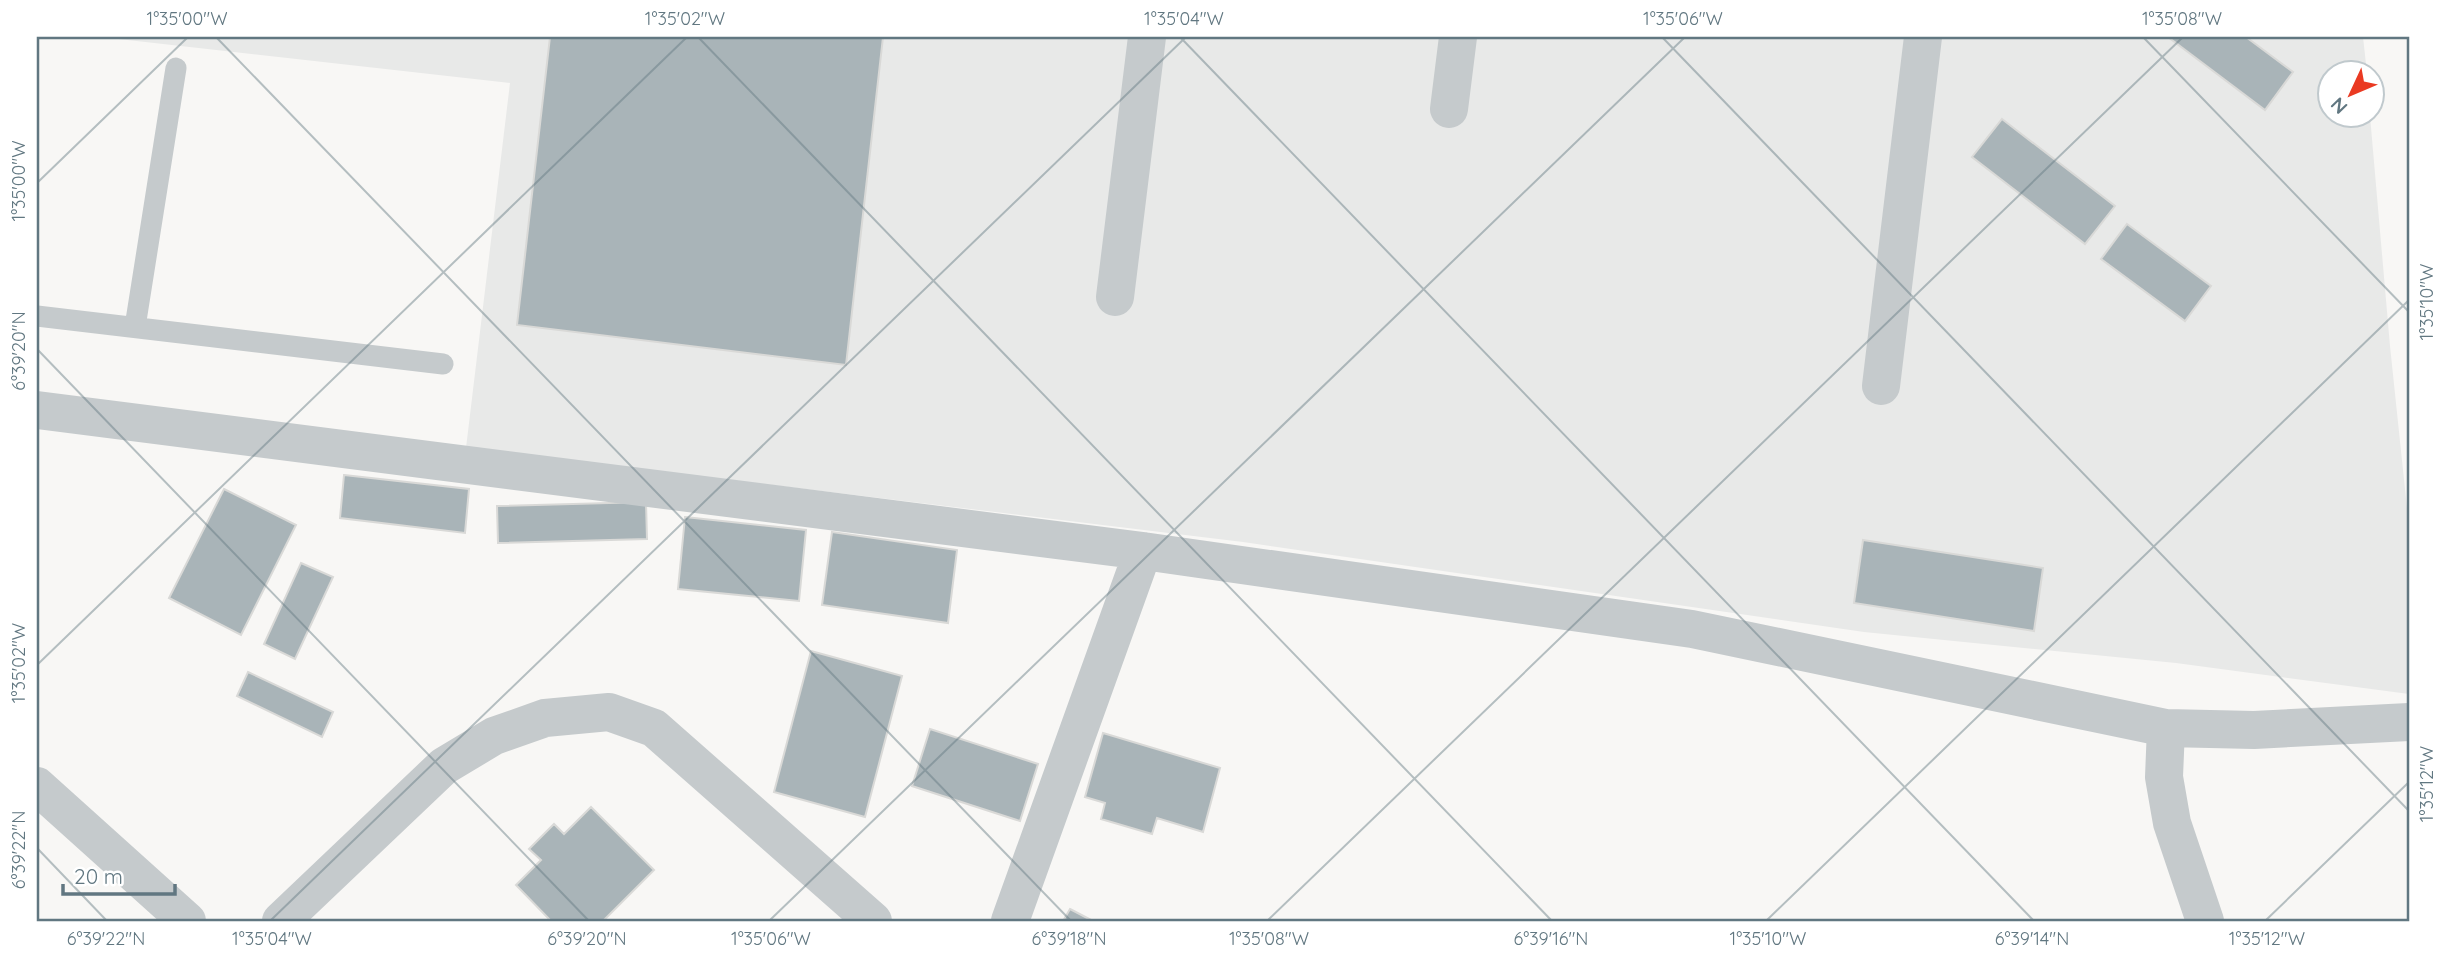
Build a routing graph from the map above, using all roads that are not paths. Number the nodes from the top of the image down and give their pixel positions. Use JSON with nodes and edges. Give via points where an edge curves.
{"nodes":[{"id":1,"x":1147,"y":37,"type":"edge"},
{"id":2,"x":1458,"y":37,"type":"edge"},
{"id":3,"x":1923,"y":37,"type":"edge"},
{"id":4,"x":176,"y":68,"type":"dead end"},
{"id":5,"x":1449,"y":110,"type":"dead end"},
{"id":6,"x":1115,"y":297,"type":"dead end"},
{"id":7,"x":37,"y":316,"type":"edge"},
{"id":8,"x":135,"y":327,"type":"junction"},
{"id":9,"x":443,"y":364,"type":"dead end"},
{"id":10,"x":1881,"y":386,"type":"dead end"},
{"id":11,"x":37,"y":411,"type":"edge"},
{"id":12,"x":1143,"y":551,"type":"junction"},
{"id":13,"x":2409,"y":722,"type":"edge"},
{"id":14,"x":2165,"y":728,"type":"junction"},
{"id":15,"x":37,"y":786,"type":"edge"},
{"id":16,"x":187,"y":921,"type":"edge"},
{"id":17,"x":281,"y":921,"type":"edge"},
{"id":18,"x":873,"y":921,"type":"edge"},
{"id":19,"x":1010,"y":921,"type":"edge"},
{"id":20,"x":2205,"y":921,"type":"edge"}],
"edges":[{"from":1,"to":6,"type":"street"},
{"from":2,"to":5,"type":"street"},
{"from":3,"to":10,"type":"street"},
{"from":4,"to":8,"type":"lane"},
{"from":7,"to":8,"type":"lane"},
{"from":8,"to":9,"type":"lane"},
{"from":11,"to":12,"type":"street"},
{"from":12,"to":14,"type":"street","via":[[1692,629]]},
{"from":12,"to":19,"type":"street"},
{"from":13,"to":14,"type":"street","via":[[2254,730]]},
{"from":14,"to":20,"type":"street","via":[[2164,777],[2172,823]]},
{"from":15,"to":16,"type":"street"},
{"from":17,"to":18,"type":"street","via":[[444,766],[494,736],[545,718],[609,712],[653,728]]}]}
